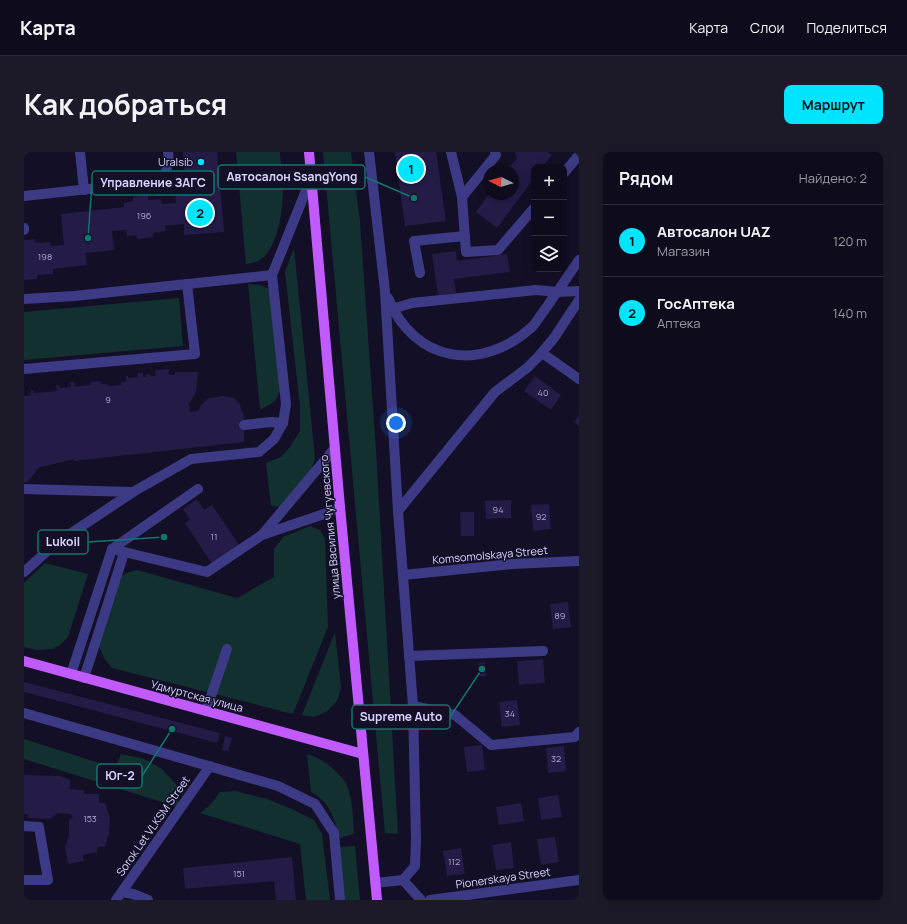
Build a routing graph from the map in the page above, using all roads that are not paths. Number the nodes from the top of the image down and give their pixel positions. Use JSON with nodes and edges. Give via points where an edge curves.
{"nodes":[{"id":1,"x":80,"y":152,"type":"edge"},
{"id":2,"x":168,"y":152,"type":"edge"},
{"id":3,"x":309,"y":152,"type":"edge"},
{"id":4,"x":369,"y":152,"type":"edge"},
{"id":5,"x":451,"y":152,"type":"edge"},
{"id":6,"x":496,"y":152,"type":"edge"},
{"id":7,"x":579,"y":155,"type":"edge"},
{"id":8,"x":567,"y":169,"type":"edge"},
{"id":9,"x":311,"y":178,"type":"junction"},
{"id":10,"x":84,"y":190,"type":"junction"},
{"id":11,"x":24,"y":196,"type":"edge"},
{"id":12,"x":462,"y":197,"type":"junction"},
{"id":13,"x":531,"y":212,"type":"edge"},
{"id":14,"x":465,"y":236,"type":"junction"},
{"id":15,"x":579,"y":260,"type":"edge"},
{"id":16,"x":420,"y":272,"type":"dead end"},
{"id":17,"x":272,"y":275,"type":"junction"},
{"id":18,"x":187,"y":284,"type":"junction"},
{"id":19,"x":385,"y":291,"type":"junction"},
{"id":20,"x":579,"y":291,"type":"edge"},
{"id":21,"x":558,"y":292,"type":"junction"},
{"id":22,"x":24,"y":299,"type":"edge"},
{"id":23,"x":579,"y":300,"type":"edge"},
{"id":24,"x":392,"y":309,"type":"junction"},
{"id":25,"x":542,"y":353,"type":"junction"},
{"id":26,"x":24,"y":369,"type":"edge"},
{"id":27,"x":579,"y":379,"type":"edge"},
{"id":28,"x":283,"y":423,"type":"junction"},
{"id":29,"x":244,"y":425,"type":"dead end"},
{"id":30,"x":335,"y":448,"type":"junction"},
{"id":31,"x":24,"y":489,"type":"edge"},
{"id":32,"x":198,"y":489,"type":"dead end"},
{"id":33,"x":133,"y":492,"type":"junction"},
{"id":34,"x":340,"y":507,"type":"junction"},
{"id":35,"x":398,"y":511,"type":"junction"},
{"id":36,"x":262,"y":535,"type":"junction"},
{"id":37,"x":112,"y":549,"type":"junction"},
{"id":38,"x":124,"y":552,"type":"junction"},
{"id":39,"x":579,"y":561,"type":"edge"},
{"id":40,"x":24,"y":572,"type":"edge"},
{"id":41,"x":403,"y":575,"type":"junction"},
{"id":42,"x":227,"y":649,"type":"dead end"},
{"id":43,"x":543,"y":651,"type":"dead end"},
{"id":44,"x":409,"y":656,"type":"junction"},
{"id":45,"x":24,"y":662,"type":"edge"},
{"id":46,"x":71,"y":674,"type":"junction"},
{"id":47,"x":84,"y":678,"type":"junction"},
{"id":48,"x":413,"y":706,"type":"junction"},
{"id":49,"x":206,"y":711,"type":"junction"},
{"id":50,"x":24,"y":713,"type":"edge"},
{"id":51,"x":579,"y":732,"type":"edge"},
{"id":52,"x":363,"y":754,"type":"junction"},
{"id":53,"x":210,"y":766,"type":"junction"},
{"id":54,"x":24,"y":826,"type":"edge"},
{"id":55,"x":24,"y":880,"type":"edge"},
{"id":56,"x":403,"y":880,"type":"junction"},
{"id":57,"x":579,"y":880,"type":"edge"},
{"id":58,"x":375,"y":883,"type":"junction"},
{"id":59,"x":119,"y":896,"type":"edge"},
{"id":60,"x":148,"y":900,"type":"edge"},
{"id":61,"x":340,"y":900,"type":"edge"},
{"id":62,"x":377,"y":900,"type":"edge"},
{"id":63,"x":421,"y":900,"type":"edge"},
{"id":64,"x":430,"y":900,"type":"edge"}],
"edges":[{"from":1,"to":10,"type":"street"},
{"from":2,"to":10,"type":"street","via":[[169,161],[163,181]]},
{"from":3,"to":9,"type":"main road","name":"улица Василия Чугуевского"},
{"from":4,"to":19,"type":"street"},
{"from":5,"to":12,"type":"street"},
{"from":6,"to":12,"type":"street"},
{"from":7,"to":8,"type":"street"},
{"from":9,"to":17,"type":"street"},
{"from":9,"to":30,"type":"main road","name":"улица Василия Чугуевского"},
{"from":10,"to":11,"type":"street"},
{"from":12,"to":14,"type":"street"},
{"from":13,"to":14,"type":"street","via":[[498,250],[466,252]]},
{"from":14,"to":16,"type":"street","via":[[414,241]]},
{"from":15,"to":21,"type":"street"},
{"from":17,"to":18,"type":"street"},
{"from":17,"to":28,"type":"street","via":[[286,404]]},
{"from":18,"to":22,"type":"street"},
{"from":18,"to":26,"type":"street","via":[[195,354]]},
{"from":19,"to":24,"type":"street"},
{"from":19,"to":35,"type":"street"},
{"from":20,"to":21,"type":"street"},
{"from":21,"to":24,"type":"street","via":[[536,290],[412,303]]},
{"from":21,"to":24,"type":"street","via":[[533,326],[516,340],[498,350],[478,355],[459,356],[441,352],[426,344],[412,334]]},
{"from":23,"to":25,"type":"street"},
{"from":25,"to":27,"type":"street"},
{"from":25,"to":35,"type":"street","via":[[495,392]]},
{"from":28,"to":29,"type":"street"},
{"from":28,"to":33,"type":"street","via":[[274,439],[259,452],[191,459]]},
{"from":30,"to":34,"type":"main road","name":"улица Василия Чугуевского"},
{"from":30,"to":36,"type":"street"},
{"from":31,"to":33,"type":"street"},
{"from":32,"to":37,"type":"street"},
{"from":33,"to":40,"type":"street","via":[[55,544]]},
{"from":34,"to":36,"type":"street"},
{"from":34,"to":52,"type":"main road","name":"улица Василия Чугуевского"},
{"from":35,"to":41,"type":"street"},
{"from":36,"to":38,"type":"street","via":[[207,572]]},
{"from":37,"to":38,"type":"street"},
{"from":37,"to":46,"type":"street"},
{"from":38,"to":47,"type":"street"},
{"from":39,"to":41,"type":"street","name":"Komsomolskaya Street","via":[[512,564]]},
{"from":41,"to":44,"type":"street"},
{"from":42,"to":49,"type":"street"},
{"from":43,"to":44,"type":"street"},
{"from":44,"to":48,"type":"street"},
{"from":45,"to":46,"type":"main road","name":"Удмуртская улица"},
{"from":46,"to":47,"type":"main road","name":"Удмуртская улица"},
{"from":47,"to":49,"type":"main road","name":"Удмуртская улица"},
{"from":48,"to":51,"type":"street","via":[[455,715],[491,745],[575,737]]},
{"from":48,"to":56,"type":"street","via":[[415,866]]},
{"from":49,"to":52,"type":"main road","name":"Удмуртская улица"},
{"from":50,"to":53,"type":"street"},
{"from":52,"to":58,"type":"main road","name":"улица Василия Чугуевского"},
{"from":53,"to":59,"type":"street","name":"Sorok Let VLKSM Street"},
{"from":53,"to":61,"type":"street","via":[[278,786],[315,804],[334,833]]},
{"from":54,"to":55,"type":"street","via":[[39,827],[48,880]]},
{"from":56,"to":58,"type":"street"},
{"from":56,"to":63,"type":"street"},
{"from":57,"to":64,"type":"street","name":"Pionerskaya Street"},
{"from":58,"to":62,"type":"main road","name":"улица Василия Чугуевского"},
{"from":59,"to":60,"type":"street","via":[[133,894]]}]}
